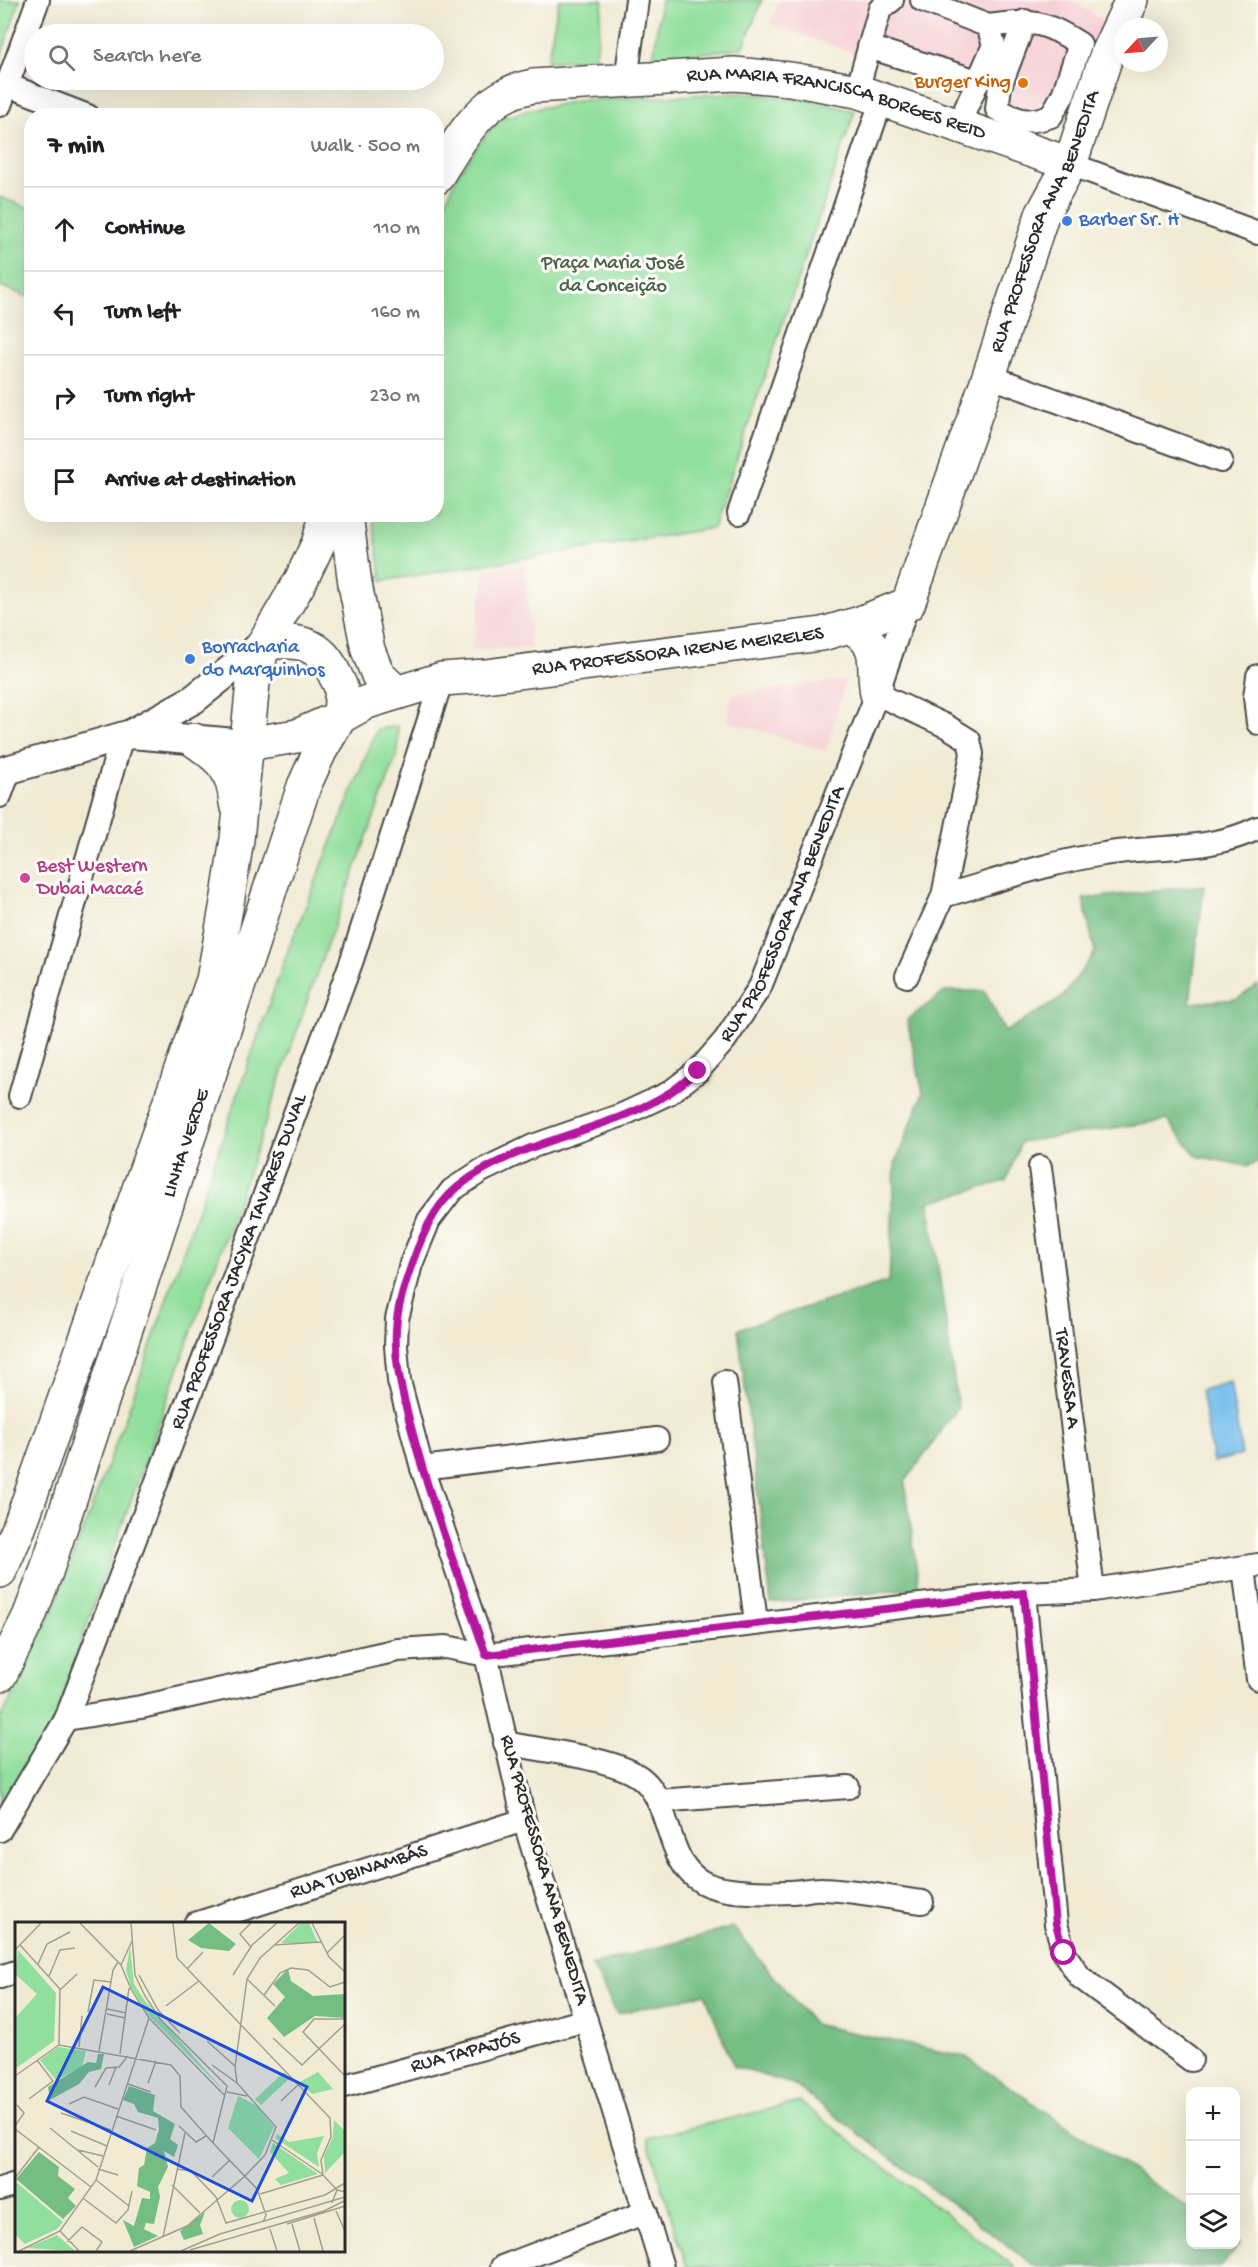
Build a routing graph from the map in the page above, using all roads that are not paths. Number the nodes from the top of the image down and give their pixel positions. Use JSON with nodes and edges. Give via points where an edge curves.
{"nodes":[{"id":1,"x":38,"y":0,"type":"edge"},
{"id":2,"x":637,"y":0,"type":"edge"},
{"id":3,"x":892,"y":0,"type":"edge"},
{"id":4,"x":922,"y":0,"type":"edge"},
{"id":5,"x":1132,"y":0,"type":"edge"},
{"id":6,"x":1025,"y":21,"type":"junction"},
{"id":7,"x":29,"y":24,"type":"edge"},
{"id":8,"x":988,"y":26,"type":"junction"},
{"id":9,"x":24,"y":39,"type":"edge"},
{"id":10,"x":869,"y":47,"type":"junction"},
{"id":11,"x":626,"y":80,"type":"junction"},
{"id":12,"x":977,"y":81,"type":"junction"},
{"id":13,"x":4,"y":95,"type":"edge"},
{"id":14,"x":869,"y":95,"type":"junction"},
{"id":15,"x":56,"y":108,"type":"edge"},
{"id":16,"x":958,"y":126,"type":"junction"},
{"id":17,"x":1008,"y":133,"type":"junction"},
{"id":18,"x":1070,"y":164,"type":"junction"},
{"id":19,"x":444,"y":165,"type":"edge"},
{"id":20,"x":1042,"y":215,"type":"junction"},
{"id":21,"x":1258,"y":233,"type":"edge"},
{"id":22,"x":989,"y":376,"type":"junction"},
{"id":23,"x":1221,"y":461,"type":"dead end"},
{"id":24,"x":739,"y":513,"type":"dead end"},
{"id":25,"x":325,"y":522,"type":"edge"},
{"id":26,"x":347,"y":522,"type":"edge"},
{"id":27,"x":908,"y":604,"type":"junction"},
{"id":28,"x":850,"y":626,"type":"junction"},
{"id":29,"x":264,"y":643,"type":"junction"},
{"id":30,"x":1258,"y":676,"type":"edge"},
{"id":31,"x":442,"y":679,"type":"junction"},
{"id":32,"x":396,"y":693,"type":"junction"},
{"id":33,"x":877,"y":694,"type":"junction"},
{"id":34,"x":340,"y":717,"type":"junction"},
{"id":35,"x":1258,"y":723,"type":"edge"},
{"id":36,"x":126,"y":735,"type":"junction"},
{"id":37,"x":194,"y":740,"type":"junction"},
{"id":38,"x":247,"y":744,"type":"junction"},
{"id":39,"x":5,"y":770,"type":"edge"},
{"id":40,"x":0,"y":796,"type":"edge"},
{"id":41,"x":1258,"y":828,"type":"edge"},
{"id":42,"x":237,"y":839,"type":"junction"},
{"id":43,"x":943,"y":896,"type":"junction"},
{"id":44,"x":907,"y":976,"type":"dead end"},
{"id":45,"x":20,"y":1096,"type":"dead end"},
{"id":46,"x":1040,"y":1167,"type":"dead end"},
{"id":47,"x":725,"y":1382,"type":"dead end"},
{"id":48,"x":657,"y":1439,"type":"dead end"},
{"id":49,"x":422,"y":1468,"type":"junction"},
{"id":50,"x":1251,"y":1567,"type":"edge"},
{"id":51,"x":0,"y":1571,"type":"edge"},
{"id":52,"x":1094,"y":1590,"type":"junction"},
{"id":53,"x":1024,"y":1593,"type":"junction"},
{"id":54,"x":756,"y":1622,"type":"junction"},
{"id":55,"x":486,"y":1655,"type":"junction"},
{"id":56,"x":0,"y":1675,"type":"edge"},
{"id":57,"x":1258,"y":1679,"type":"edge"},
{"id":58,"x":66,"y":1719,"type":"junction"},
{"id":59,"x":505,"y":1743,"type":"junction"},
{"id":60,"x":848,"y":1787,"type":"dead end"},
{"id":61,"x":658,"y":1801,"type":"junction"},
{"id":62,"x":524,"y":1820,"type":"junction"},
{"id":63,"x":0,"y":1830,"type":"edge"},
{"id":64,"x":922,"y":1902,"type":"dead end"},
{"id":65,"x":198,"y":1922,"type":"edge"},
{"id":66,"x":15,"y":1972,"type":"edge"},
{"id":67,"x":0,"y":1977,"type":"edge"},
{"id":68,"x":586,"y":2020,"type":"junction"},
{"id":69,"x":1191,"y":2060,"type":"dead end"},
{"id":70,"x":345,"y":2085,"type":"edge"},
{"id":71,"x":15,"y":2184,"type":"edge"},
{"id":72,"x":0,"y":2189,"type":"edge"},
{"id":73,"x":646,"y":2212,"type":"junction"},
{"id":74,"x":502,"y":2267,"type":"edge"},
{"id":75,"x":662,"y":2267,"type":"edge"}],
"edges":[{"from":1,"to":7,"type":"street"},
{"from":2,"to":11,"type":"street"},
{"from":3,"to":10,"type":"street","via":[[880,9]]},
{"from":4,"to":8,"type":"street"},
{"from":5,"to":18,"type":"highway","name":"RUA PROFESSORA ANA BENEDITA","via":[[1108,51]]},
{"from":6,"to":8,"type":"street"},
{"from":6,"to":17,"type":"street","via":[[1000,86],[997,108]]},
{"from":6,"to":17,"type":"street","via":[[1051,27],[1080,44],[1063,95],[1051,116]]},
{"from":8,"to":12,"type":"street","via":[[994,45]]},
{"from":9,"to":13,"type":"street"},
{"from":10,"to":12,"type":"street"},
{"from":10,"to":14,"type":"street"},
{"from":11,"to":14,"type":"highway","name":"RUA MARIA FRANCISCA BORGES REID","via":[[734,74],[790,79]]},
{"from":11,"to":19,"type":"highway","name":"RUA MARIA FRANCISCA BORGES REID","via":[[533,86],[511,92],[491,104],[477,119]]},
{"from":12,"to":16,"type":"street"},
{"from":13,"to":15,"type":"street"},
{"from":14,"to":16,"type":"highway","name":"RUA MARIA FRANCISCA BORGES REID"},
{"from":14,"to":24,"type":"street"},
{"from":16,"to":17,"type":"highway","name":"RUA MARIA FRANCISCA BORGES REID"},
{"from":17,"to":18,"type":"highway","name":"RUA MARIA FRANCISCA BORGES REID"},
{"from":17,"to":20,"type":"highway","via":[[1032,154],[1044,172],[1047,194]]},
{"from":18,"to":20,"type":"highway","name":"RUA PROFESSORA ANA BENEDITA"},
{"from":18,"to":21,"type":"street","name":"RUA MARIA FRANCISCA BORGES REID"},
{"from":20,"to":22,"type":"highway","name":"RUA PROFESSORA ANA BENEDITA"},
{"from":22,"to":23,"type":"street","name":"RUA PROFESSORA ANA BENEDITA"},
{"from":22,"to":27,"type":"highway","name":"RUA PROFESSORA ANA BENEDITA"},
{"from":25,"to":29,"type":"highway","via":[[301,580]]},
{"from":26,"to":32,"type":"highway","via":[[368,650],[378,675]]},
{"from":27,"to":28,"type":"highway","name":"RUA PROFESSORA IRENE MEIRELES"},
{"from":27,"to":33,"type":"street","name":"RUA PROFESSORA ANA BENEDITA"},
{"from":28,"to":31,"type":"highway","name":"RUA PROFESSORA IRENE MEIRELES","via":[[811,636]]},
{"from":28,"to":33,"type":"highway","via":[[865,635],[872,646]]},
{"from":29,"to":34,"type":"highway","via":[[302,643],[319,651],[331,664],[341,687]]},
{"from":29,"to":36,"type":"main road","via":[[194,699]]},
{"from":29,"to":38,"type":"highway","via":[[253,683]]},
{"from":30,"to":35,"type":"street"},
{"from":31,"to":32,"type":"highway"},
{"from":31,"to":58,"type":"street","name":"RUA PROFESSORA JACYRA TAVARES DUVAL","via":[[352,960]]},
{"from":32,"to":34,"type":"highway","via":[[367,702]]},
{"from":33,"to":43,"type":"street","via":[[969,740],[972,754]]},
{"from":33,"to":49,"type":"street","name":"RUA PROFESSORA ANA BENEDITA","via":[[760,987],[725,1040],[698,1071],[669,1094],[533,1146],[481,1171],[452,1190],[429,1220],[411,1264],[396,1337],[399,1381]]},
{"from":34,"to":38,"type":"highway","via":[[297,736]]},
{"from":34,"to":56,"type":"highway","name":"LINHA VERDE","via":[[304,786],[46,1572]]},
{"from":36,"to":37,"type":"main road"},
{"from":36,"to":39,"type":"main road"},
{"from":36,"to":45,"type":"street"},
{"from":37,"to":38,"type":"main road"},
{"from":37,"to":42,"type":"highway","via":[[220,758],[226,769],[236,799]]},
{"from":38,"to":42,"type":"highway","name":"LINHA VERDE"},
{"from":39,"to":40,"type":"street"},
{"from":41,"to":43,"type":"street","via":[[1217,843],[1077,858]]},
{"from":42,"to":51,"type":"highway","name":"LINHA VERDE","via":[[213,980],[23,1517]]},
{"from":43,"to":44,"type":"street"},
{"from":46,"to":52,"type":"street","name":"TRAVESSA A"},
{"from":47,"to":54,"type":"street"},
{"from":48,"to":49,"type":"street"},
{"from":49,"to":55,"type":"street","name":"RUA PROFESSORA ANA BENEDITA"},
{"from":50,"to":52,"type":"street"},
{"from":50,"to":57,"type":"street"},
{"from":52,"to":53,"type":"street"},
{"from":53,"to":54,"type":"street"},
{"from":53,"to":69,"type":"street","via":[[1056,1924],[1064,1953],[1080,1977]]},
{"from":54,"to":55,"type":"street"},
{"from":55,"to":58,"type":"street","via":[[446,1647],[398,1650],[141,1707]]},
{"from":55,"to":59,"type":"street","name":"RUA PROFESSORA ANA BENEDITA"},
{"from":58,"to":63,"type":"street","name":"RUA PROFESSORA JACYRA TAVARES DUVAL"},
{"from":59,"to":61,"type":"street","via":[[623,1767],[641,1778]]},
{"from":59,"to":62,"type":"street","name":"RUA PROFESSORA ANA BENEDITA"},
{"from":60,"to":61,"type":"street"},
{"from":61,"to":64,"type":"street","via":[[688,1871],[708,1885],[723,1890],[823,1889]]},
{"from":62,"to":65,"type":"street","name":"RUA TUBINAMBÁS"},
{"from":62,"to":68,"type":"street","name":"RUA PROFESSORA ANA BENEDITA"},
{"from":66,"to":67,"type":"street"},
{"from":68,"to":70,"type":"street","name":"RUA TAPAJÓS"},
{"from":68,"to":73,"type":"street","name":"RUA PROFESSORA ANA BENEDITA"},
{"from":71,"to":72,"type":"street"},
{"from":73,"to":74,"type":"street"},
{"from":73,"to":75,"type":"street","name":"RUA PROFESSORA ANA BENEDITA"}]}
